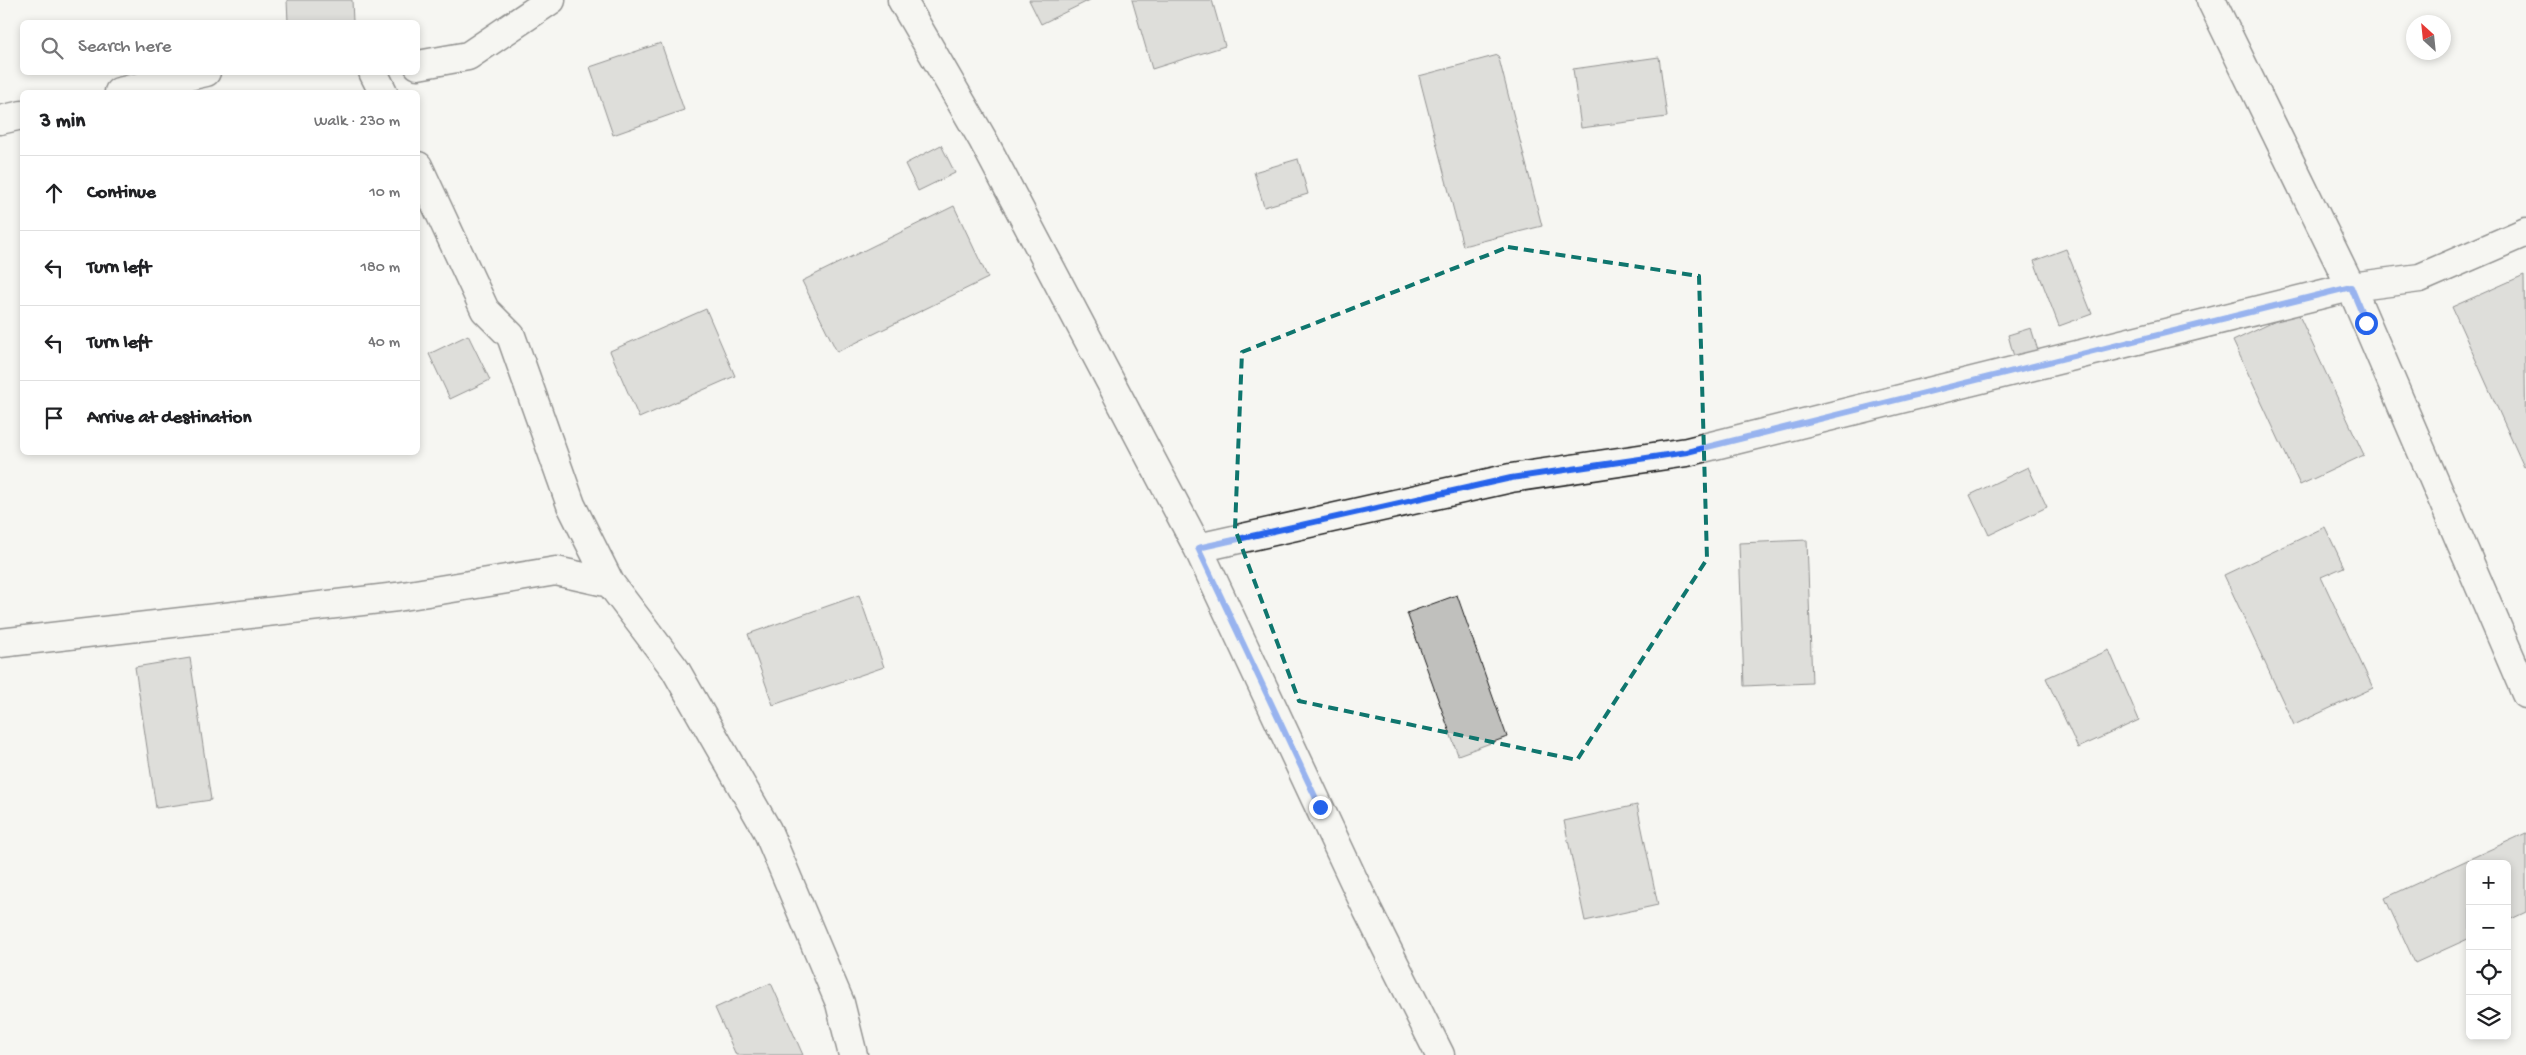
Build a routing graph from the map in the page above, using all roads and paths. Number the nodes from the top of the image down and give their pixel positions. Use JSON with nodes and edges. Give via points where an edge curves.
{"nodes":[{"id":1,"x":551,"y":0,"type":"edge"},
{"id":2,"x":902,"y":0,"type":"edge"},
{"id":3,"x":2211,"y":0,"type":"edge"},
{"id":4,"x":420,"y":64,"type":"edge"},
{"id":5,"x":193,"y":75,"type":"edge"},
{"id":6,"x":375,"y":75,"type":"edge"},
{"id":7,"x":128,"y":90,"type":"edge"},
{"id":8,"x":382,"y":90,"type":"edge"},
{"id":9,"x":20,"y":115,"type":"edge"},
{"id":10,"x":0,"y":120,"type":"edge"},
{"id":11,"x":420,"y":170,"type":"edge"},
{"id":12,"x":2526,"y":232,"type":"edge"},
{"id":13,"x":2351,"y":287,"type":"junction"},
{"id":14,"x":1198,"y":548,"type":"junction"},
{"id":15,"x":610,"y":584,"type":"junction"},
{"id":16,"x":0,"y":643,"type":"edge"},
{"id":17,"x":2526,"y":694,"type":"edge"},
{"id":18,"x":853,"y":1055,"type":"edge"},
{"id":19,"x":1440,"y":1055,"type":"edge"}],
"edges":[{"from":1,"to":4,"type":"street","via":[[468,56]]},
{"from":2,"to":14,"type":"street","via":[[984,140]]},
{"from":3,"to":13,"type":"street"},
{"from":5,"to":7,"type":"street"},
{"from":6,"to":8,"type":"street"},
{"from":9,"to":10,"type":"street"},
{"from":11,"to":15,"type":"street","via":[[485,310],[511,336],[571,505]]},
{"from":12,"to":13,"type":"street","via":[[2420,278]]},
{"from":13,"to":14,"type":"street","via":[[1687,452],[1511,478]]},
{"from":13,"to":17,"type":"street"},
{"from":14,"to":19,"type":"street","via":[[1364,902]]},
{"from":15,"to":16,"type":"street","via":[[556,571],[397,597]]},
{"from":15,"to":18,"type":"street","via":[[675,669],[767,830],[840,1003]]}]}
